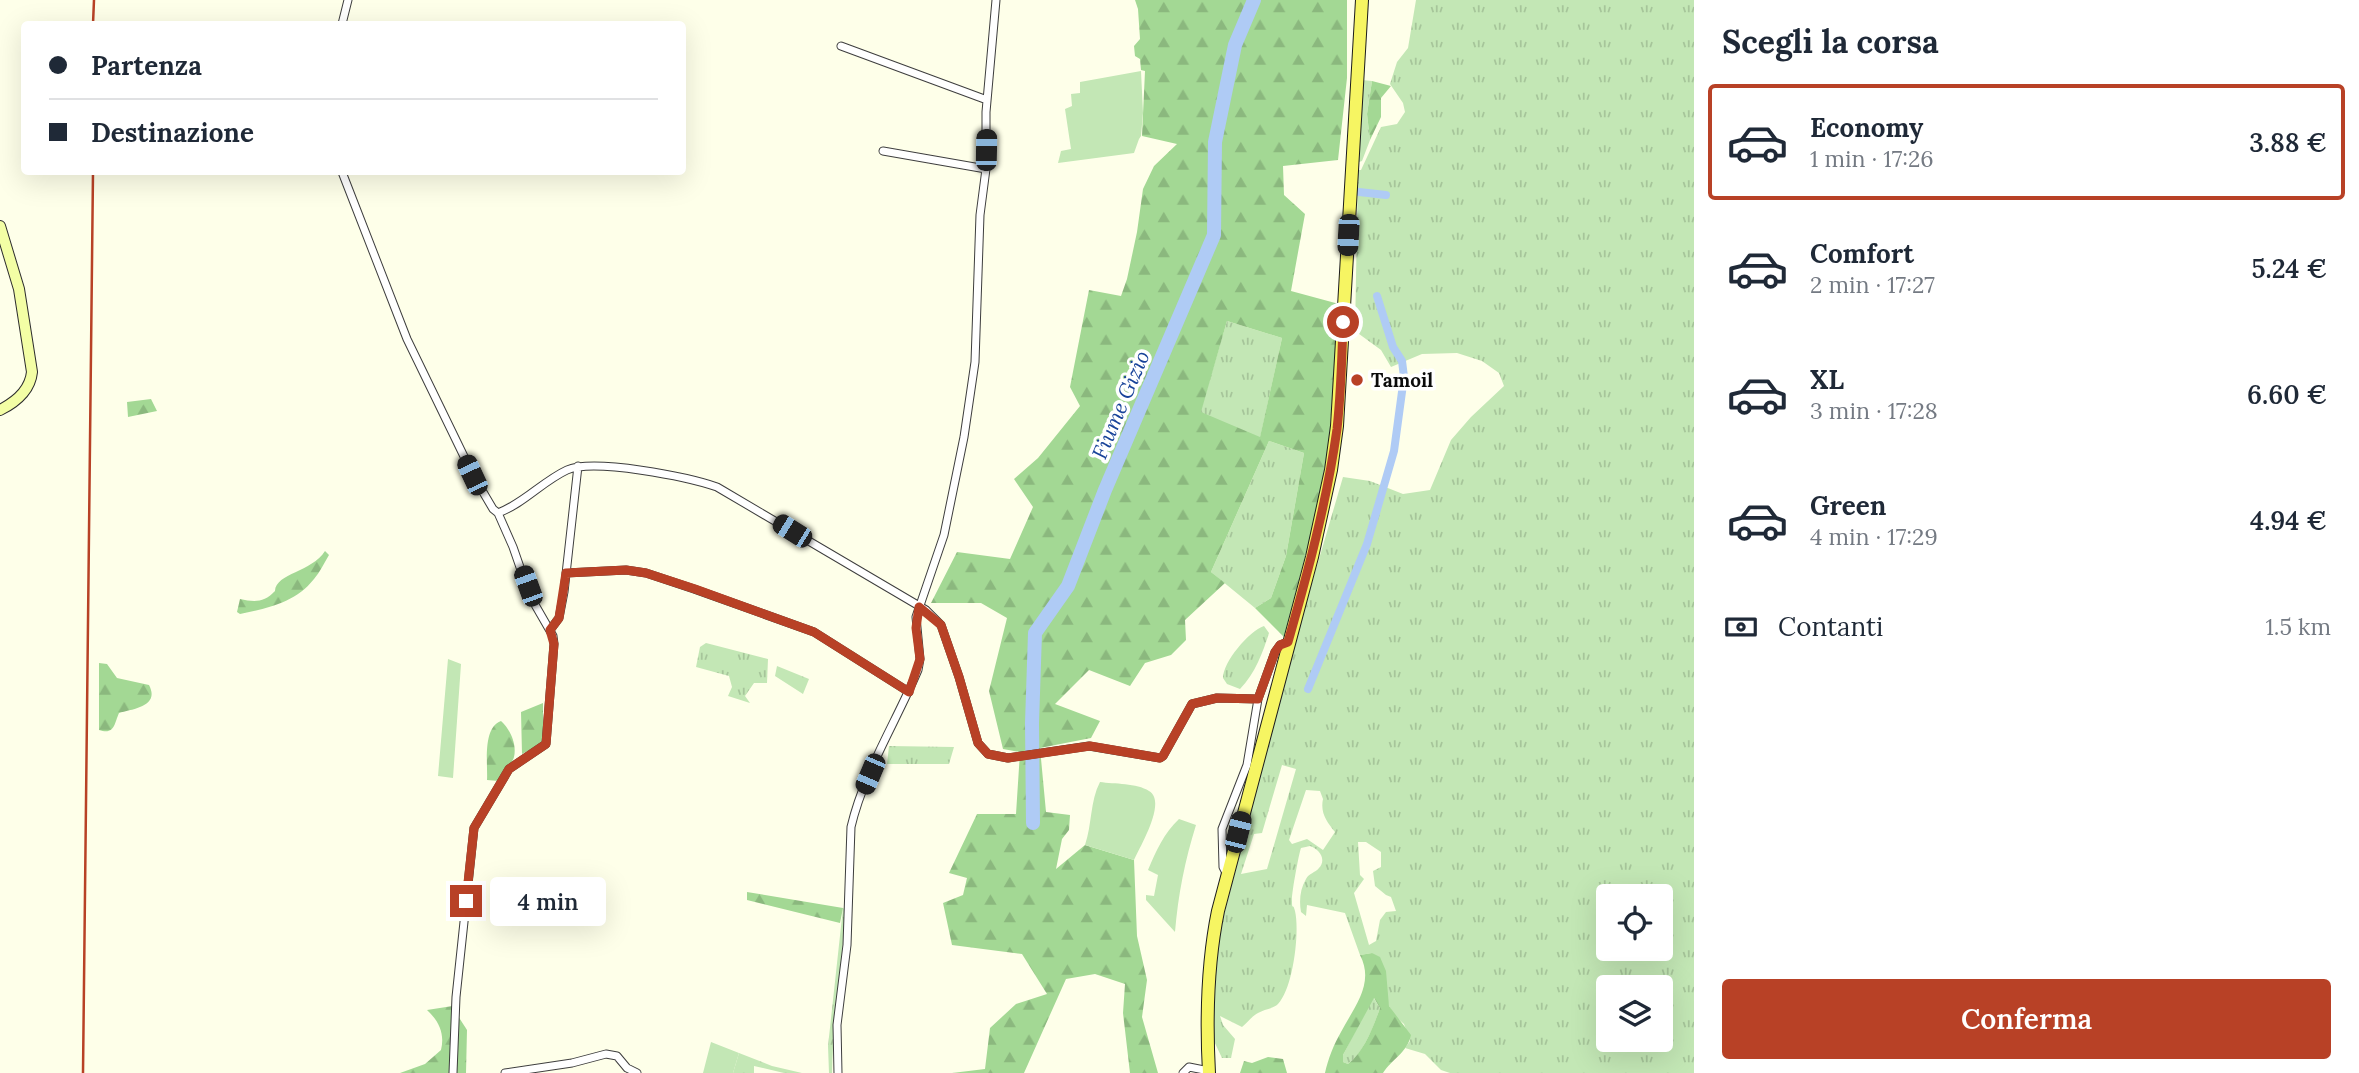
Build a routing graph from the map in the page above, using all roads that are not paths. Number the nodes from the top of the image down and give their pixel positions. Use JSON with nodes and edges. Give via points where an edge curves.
{"nodes":[{"id":1,"x":348,"y":0,"type":"edge"},
{"id":2,"x":996,"y":0,"type":"edge"},
{"id":3,"x":1362,"y":0,"type":"edge"},
{"id":4,"x":343,"y":21,"type":"edge"},
{"id":5,"x":841,"y":46,"type":"dead end"},
{"id":6,"x":987,"y":100,"type":"junction"},
{"id":7,"x":883,"y":151,"type":"dead end"},
{"id":8,"x":986,"y":169,"type":"junction"},
{"id":9,"x":343,"y":175,"type":"edge"},
{"id":10,"x":0,"y":226,"type":"edge"},
{"id":11,"x":0,"y":410,"type":"edge"},
{"id":12,"x":578,"y":466,"type":"junction"},
{"id":13,"x":498,"y":513,"type":"junction"},
{"id":14,"x":566,"y":573,"type":"junction"},
{"id":15,"x":919,"y":607,"type":"junction"},
{"id":16,"x":550,"y":630,"type":"junction"},
{"id":17,"x":1288,"y":642,"type":"junction"},
{"id":18,"x":909,"y":692,"type":"junction"},
{"id":19,"x":1258,"y":699,"type":"junction"},
{"id":20,"x":1251,"y":766,"type":"junction"},
{"id":21,"x":1209,"y":1072,"type":"edge"},
{"id":22,"x":453,"y":1073,"type":"edge"},
{"id":23,"x":505,"y":1073,"type":"edge"},
{"id":24,"x":637,"y":1073,"type":"edge"},
{"id":25,"x":838,"y":1073,"type":"edge"},
{"id":26,"x":1183,"y":1073,"type":"edge"}],
"edges":[{"from":1,"to":4,"type":"street"},
{"from":2,"to":6,"type":"street"},
{"from":3,"to":17,"type":"main road","via":[[1357,164],[1337,426],[1312,557]]},
{"from":5,"to":6,"type":"street"},
{"from":6,"to":8,"type":"street"},
{"from":7,"to":8,"type":"street"},
{"from":8,"to":15,"type":"street","via":[[975,362],[964,437],[944,535]]},
{"from":9,"to":13,"type":"street","via":[[407,339],[472,475]]},
{"from":10,"to":11,"type":"main road","via":[[19,289],[32,372],[20,397]]},
{"from":12,"to":13,"type":"street"},
{"from":12,"to":14,"type":"street"},
{"from":12,"to":15,"type":"street","via":[[627,469],[717,487]]},
{"from":13,"to":16,"type":"street","via":[[530,596]]},
{"from":14,"to":16,"type":"street","via":[[559,618]]},
{"from":14,"to":18,"type":"street","via":[[626,570],[695,589],[814,632]]},
{"from":15,"to":18,"type":"street","via":[[920,659]]},
{"from":15,"to":19,"type":"street","via":[[941,625],[978,743],[995,757],[1090,746],[1160,758],[1192,704],[1217,698]]},
{"from":16,"to":22,"type":"street","via":[[554,644],[546,744],[509,769],[474,828],[456,997]]},
{"from":17,"to":19,"type":"street","via":[[1275,652]]},
{"from":17,"to":20,"type":"main road"},
{"from":18,"to":25,"type":"street","via":[[851,827],[847,945],[837,1025]]},
{"from":19,"to":20,"type":"street"},
{"from":20,"to":21,"type":"main road","via":[[1210,948]]},
{"from":21,"to":26,"type":"street","via":[[1189,1068]]},
{"from":23,"to":24,"type":"street","via":[[606,1054],[617,1056]]}]}
